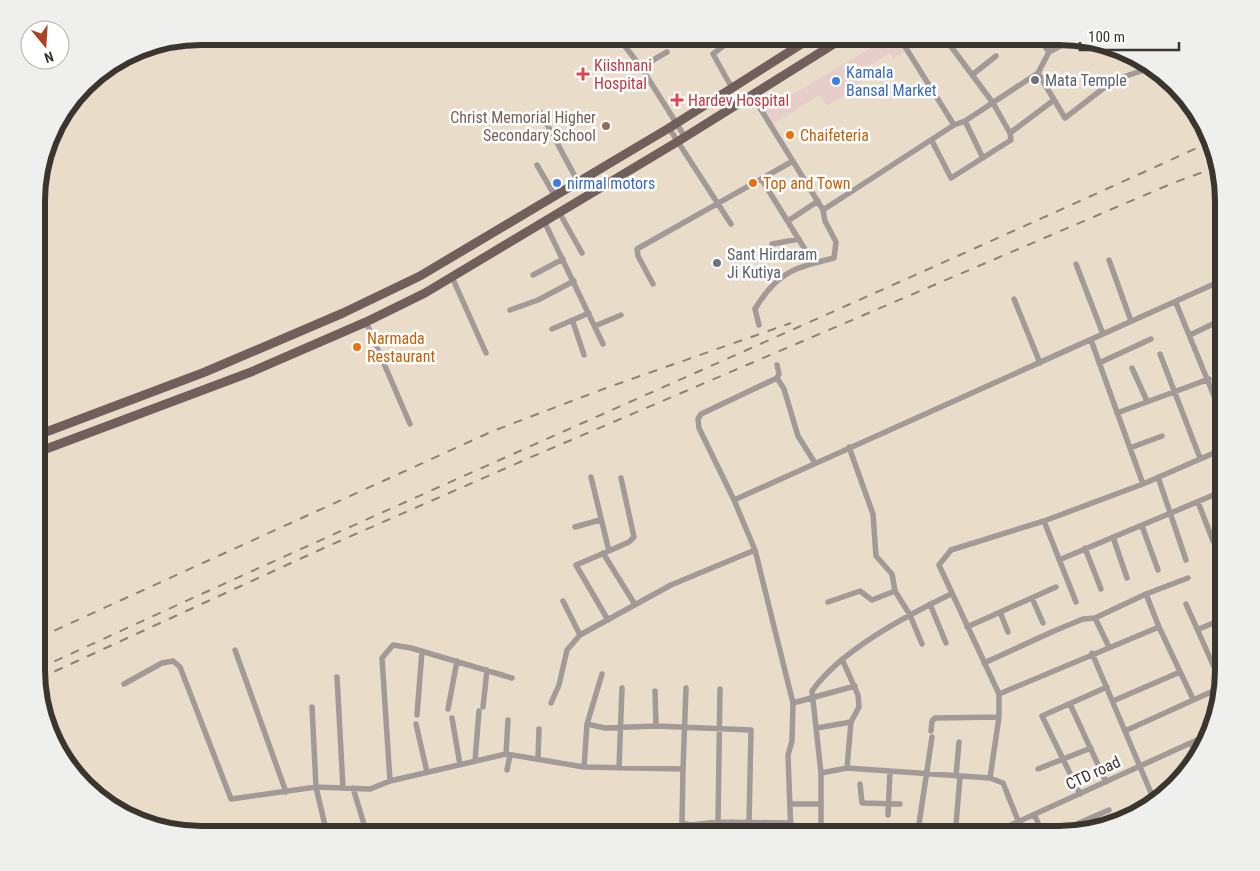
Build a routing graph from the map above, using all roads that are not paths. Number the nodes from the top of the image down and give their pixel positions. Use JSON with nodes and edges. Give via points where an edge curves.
{"nodes":[{"id":1,"x":624,"y":45,"type":"edge"},
{"id":2,"x":725,"y":45,"type":"edge"},
{"id":3,"x":800,"y":45,"type":"edge"},
{"id":4,"x":830,"y":45,"type":"edge"},
{"id":5,"x":905,"y":45,"type":"edge"},
{"id":6,"x":950,"y":45,"type":"edge"},
{"id":7,"x":1044,"y":45,"type":"edge"},
{"id":8,"x":1062,"y":45,"type":"edge"},
{"id":9,"x":667,"y":52,"type":"dead end"},
{"id":10,"x":1049,"y":52,"type":"junction"},
{"id":11,"x":996,"y":56,"type":"dead end"},
{"id":12,"x":641,"y":67,"type":"junction"},
{"id":13,"x":1143,"y":70,"type":"edge"},
{"id":14,"x":1038,"y":74,"type":"junction"},
{"id":15,"x":972,"y":75,"type":"junction"},
{"id":16,"x":732,"y":88,"type":"junction"},
{"id":17,"x":752,"y":95,"type":"junction"},
{"id":18,"x":1054,"y":100,"type":"junction"},
{"id":19,"x":993,"y":104,"type":"junction"},
{"id":20,"x":540,"y":112,"type":"dead end"},
{"id":21,"x":965,"y":121,"type":"junction"},
{"id":22,"x":954,"y":124,"type":"junction"},
{"id":23,"x":673,"y":126,"type":"junction"},
{"id":24,"x":1010,"y":133,"type":"junction"},
{"id":25,"x":681,"y":139,"type":"junction"},
{"id":26,"x":932,"y":141,"type":"junction"},
{"id":27,"x":983,"y":158,"type":"junction"},
{"id":28,"x":793,"y":161,"type":"junction"},
{"id":29,"x":537,"y":165,"type":"dead end"},
{"id":30,"x":762,"y":180,"type":"junction"},
{"id":31,"x":578,"y":182,"type":"junction"},
{"id":32,"x":555,"y":196,"type":"junction"},
{"id":33,"x":818,"y":201,"type":"junction"},
{"id":34,"x":718,"y":204,"type":"junction"},
{"id":35,"x":822,"y":210,"type":"junction"},
{"id":36,"x":559,"y":212,"type":"junction"},
{"id":37,"x":544,"y":221,"type":"junction"},
{"id":38,"x":788,"y":221,"type":"junction"},
{"id":39,"x":731,"y":224,"type":"dead end"},
{"id":40,"x":799,"y":239,"type":"junction"},
{"id":41,"x":772,"y":244,"type":"dead end"},
{"id":42,"x":806,"y":251,"type":"dead end"},
{"id":43,"x":582,"y":253,"type":"dead end"},
{"id":44,"x":563,"y":259,"type":"junction"},
{"id":45,"x":1109,"y":260,"type":"dead end"},
{"id":46,"x":1076,"y":264,"type":"dead end"},
{"id":47,"x":533,"y":276,"type":"dead end"},
{"id":48,"x":452,"y":277,"type":"junction"},
{"id":49,"x":574,"y":281,"type":"junction"},
{"id":50,"x":653,"y":284,"type":"dead end"},
{"id":51,"x":1215,"y":284,"type":"edge"},
{"id":52,"x":1014,"y":299,"type":"dead end"},
{"id":53,"x":1176,"y":303,"type":"junction"},
{"id":54,"x":510,"y":310,"type":"dead end"},
{"id":55,"x":589,"y":313,"type":"junction"},
{"id":56,"x":621,"y":315,"type":"dead end"},
{"id":57,"x":1131,"y":321,"type":"junction"},
{"id":58,"x":366,"y":322,"type":"junction"},
{"id":59,"x":573,"y":322,"type":"junction"},
{"id":60,"x":1215,"y":323,"type":"edge"},
{"id":61,"x":759,"y":325,"type":"dead end"},
{"id":62,"x":595,"y":326,"type":"junction"},
{"id":63,"x":552,"y":329,"type":"dead end"},
{"id":64,"x":1103,"y":334,"type":"junction"},
{"id":65,"x":1190,"y":335,"type":"junction"},
{"id":66,"x":1151,"y":339,"type":"dead end"},
{"id":67,"x":1092,"y":340,"type":"junction"},
{"id":68,"x":603,"y":344,"type":"dead end"},
{"id":69,"x":486,"y":353,"type":"dead end"},
{"id":70,"x":1160,"y":354,"type":"dead end"},
{"id":71,"x":584,"y":355,"type":"dead end"},
{"id":72,"x":1040,"y":363,"type":"junction"},
{"id":73,"x":1100,"y":363,"type":"junction"},
{"id":74,"x":777,"y":365,"type":"dead end"},
{"id":75,"x":1132,"y":368,"type":"dead end"},
{"id":76,"x":777,"y":378,"type":"junction"},
{"id":77,"x":1209,"y":379,"type":"junction"},
{"id":78,"x":1176,"y":392,"type":"junction"},
{"id":79,"x":1215,"y":396,"type":"edge"},
{"id":80,"x":1147,"y":401,"type":"junction"},
{"id":81,"x":1117,"y":413,"type":"junction"},
{"id":82,"x":410,"y":424,"type":"dead end"},
{"id":83,"x":45,"y":432,"type":"edge"},
{"id":84,"x":1162,"y":436,"type":"dead end"},
{"id":85,"x":849,"y":447,"type":"junction"},
{"id":86,"x":1130,"y":448,"type":"junction"},
{"id":87,"x":45,"y":449,"type":"edge"},
{"id":88,"x":1215,"y":453,"type":"edge"},
{"id":89,"x":1200,"y":458,"type":"junction"},
{"id":90,"x":815,"y":463,"type":"junction"},
{"id":91,"x":591,"y":477,"type":"dead end"},
{"id":92,"x":622,"y":478,"type":"dead end"},
{"id":93,"x":1158,"y":478,"type":"junction"},
{"id":94,"x":1143,"y":484,"type":"junction"},
{"id":95,"x":1215,"y":495,"type":"edge"},
{"id":96,"x":734,"y":500,"type":"junction"},
{"id":97,"x":1198,"y":502,"type":"junction"},
{"id":98,"x":1169,"y":514,"type":"junction"},
{"id":99,"x":600,"y":520,"type":"junction"},
{"id":100,"x":1044,"y":520,"type":"junction"},
{"id":101,"x":1142,"y":526,"type":"junction"},
{"id":102,"x":574,"y":527,"type":"dead end"},
{"id":103,"x":1113,"y":537,"type":"junction"},
{"id":104,"x":1213,"y":541,"type":"dead end"},
{"id":105,"x":1085,"y":548,"type":"junction"},
{"id":106,"x":755,"y":550,"type":"junction"},
{"id":107,"x":606,"y":552,"type":"junction"},
{"id":108,"x":1058,"y":560,"type":"junction"},
{"id":109,"x":1186,"y":560,"type":"dead end"},
{"id":110,"x":1158,"y":570,"type":"dead end"},
{"id":111,"x":1127,"y":578,"type":"dead end"},
{"id":112,"x":1188,"y":578,"type":"dead end"},
{"id":113,"x":1056,"y":587,"type":"dead end"},
{"id":114,"x":1100,"y":589,"type":"dead end"},
{"id":115,"x":895,"y":591,"type":"junction"},
{"id":116,"x":951,"y":594,"type":"junction"},
{"id":117,"x":1146,"y":594,"type":"junction"},
{"id":118,"x":1032,"y":598,"type":"junction"},
{"id":119,"x":563,"y":601,"type":"dead end"},
{"id":120,"x":828,"y":602,"type":"dead end"},
{"id":121,"x":1076,"y":602,"type":"dead end"},
{"id":122,"x":634,"y":603,"type":"junction"},
{"id":123,"x":930,"y":604,"type":"junction"},
{"id":124,"x":1186,"y":604,"type":"dead end"},
{"id":125,"x":1000,"y":612,"type":"junction"},
{"id":126,"x":910,"y":615,"type":"junction"},
{"id":127,"x":1095,"y":618,"type":"junction"},
{"id":128,"x":608,"y":620,"type":"junction"},
{"id":129,"x":1215,"y":622,"type":"edge"},
{"id":130,"x":1043,"y":623,"type":"dead end"},
{"id":131,"x":967,"y":627,"type":"junction"},
{"id":132,"x":1159,"y":627,"type":"junction"},
{"id":133,"x":1198,"y":629,"type":"junction"},
{"id":134,"x":1008,"y":632,"type":"dead end"},
{"id":135,"x":580,"y":634,"type":"junction"},
{"id":136,"x":946,"y":643,"type":"dead end"},
{"id":137,"x":922,"y":644,"type":"dead end"},
{"id":138,"x":1109,"y":648,"type":"junction"},
{"id":139,"x":234,"y":650,"type":"dead end"},
{"id":140,"x":422,"y":651,"type":"junction"},
{"id":141,"x":1092,"y":653,"type":"junction"},
{"id":142,"x":842,"y":659,"type":"junction"},
{"id":143,"x":457,"y":661,"type":"junction"},
{"id":144,"x":984,"y":663,"type":"junction"},
{"id":145,"x":1215,"y":667,"type":"edge"},
{"id":146,"x":488,"y":670,"type":"junction"},
{"id":147,"x":1180,"y":672,"type":"junction"},
{"id":148,"x":602,"y":674,"type":"dead end"},
{"id":149,"x":337,"y":677,"type":"dead end"},
{"id":150,"x":512,"y":678,"type":"dead end"},
{"id":151,"x":124,"y":684,"type":"dead end"},
{"id":152,"x":855,"y":686,"type":"junction"},
{"id":153,"x":1107,"y":687,"type":"junction"},
{"id":154,"x":622,"y":688,"type":"dead end"},
{"id":155,"x":686,"y":688,"type":"dead end"},
{"id":156,"x":720,"y":689,"type":"dead end"},
{"id":157,"x":1214,"y":689,"type":"edge"},
{"id":158,"x":655,"y":691,"type":"dead end"},
{"id":159,"x":999,"y":694,"type":"junction"},
{"id":160,"x":812,"y":697,"type":"junction"},
{"id":161,"x":1193,"y":698,"type":"junction"},
{"id":162,"x":1113,"y":701,"type":"junction"},
{"id":163,"x":551,"y":703,"type":"dead end"},
{"id":164,"x":793,"y":703,"type":"junction"},
{"id":165,"x":1070,"y":704,"type":"junction"},
{"id":166,"x":312,"y":707,"type":"dead end"},
{"id":167,"x":448,"y":709,"type":"dead end"},
{"id":168,"x":417,"y":715,"type":"dead end"},
{"id":169,"x":452,"y":718,"type":"dead end"},
{"id":170,"x":999,"y":718,"type":"junction"},
{"id":171,"x":508,"y":720,"type":"dead end"},
{"id":172,"x":852,"y":722,"type":"junction"},
{"id":173,"x":416,"y":724,"type":"dead end"},
{"id":174,"x":588,"y":724,"type":"junction"},
{"id":175,"x":656,"y":726,"type":"junction"},
{"id":176,"x":685,"y":727,"type":"junction"},
{"id":177,"x":622,"y":728,"type":"junction"},
{"id":178,"x":720,"y":728,"type":"junction"},
{"id":179,"x":817,"y":728,"type":"junction"},
{"id":180,"x":539,"y":729,"type":"dead end"},
{"id":181,"x":1125,"y":730,"type":"junction"},
{"id":182,"x":1198,"y":740,"type":"edge"},
{"id":183,"x":959,"y":742,"type":"dead end"},
{"id":184,"x":1192,"y":743,"type":"junction"},
{"id":185,"x":1091,"y":748,"type":"junction"},
{"id":186,"x":1194,"y":748,"type":"edge"},
{"id":187,"x":508,"y":755,"type":"junction"},
{"id":188,"x":538,"y":759,"type":"junction"},
{"id":189,"x":1064,"y":759,"type":"junction"},
{"id":190,"x":475,"y":762,"type":"junction"},
{"id":191,"x":460,"y":765,"type":"junction"},
{"id":192,"x":584,"y":767,"type":"junction"},
{"id":193,"x":1140,"y":767,"type":"junction"},
{"id":194,"x":619,"y":768,"type":"junction"},
{"id":195,"x":847,"y":768,"type":"junction"},
{"id":196,"x":683,"y":769,"type":"junction"},
{"id":197,"x":1038,"y":769,"type":"dead end"},
{"id":198,"x":508,"y":770,"type":"dead end"},
{"id":199,"x":890,"y":771,"type":"junction"},
{"id":200,"x":427,"y":772,"type":"junction"},
{"id":201,"x":821,"y":773,"type":"junction"},
{"id":202,"x":926,"y":774,"type":"junction"},
{"id":203,"x":958,"y":777,"type":"junction"},
{"id":204,"x":990,"y":778,"type":"junction"},
{"id":205,"x":390,"y":781,"type":"junction"},
{"id":206,"x":1106,"y":782,"type":"junction"},
{"id":207,"x":860,"y":784,"type":"dead end"},
{"id":208,"x":316,"y":787,"type":"junction"},
{"id":209,"x":343,"y":788,"type":"junction"},
{"id":210,"x":354,"y":788,"type":"junction"},
{"id":211,"x":286,"y":792,"type":"junction"},
{"id":212,"x":1080,"y":794,"type":"junction"},
{"id":213,"x":1152,"y":795,"type":"edge"},
{"id":214,"x":790,"y":804,"type":"junction"},
{"id":215,"x":820,"y":804,"type":"junction"},
{"id":216,"x":889,"y":804,"type":"junction"},
{"id":217,"x":900,"y":804,"type":"dead end"},
{"id":218,"x":1109,"y":810,"type":"dead end"},
{"id":219,"x":888,"y":816,"type":"dead end"},
{"id":220,"x":1035,"y":816,"type":"junction"},
{"id":221,"x":718,"y":822,"type":"junction"},
{"id":222,"x":732,"y":822,"type":"junction"},
{"id":223,"x":749,"y":823,"type":"junction"},
{"id":224,"x":760,"y":823,"type":"joint"},
{"id":225,"x":791,"y":823,"type":"joint"},
{"id":226,"x":1019,"y":823,"type":"junction"},
{"id":227,"x":919,"y":824,"type":"dead end"},
{"id":228,"x":956,"y":824,"type":"dead end"},
{"id":229,"x":691,"y":825,"type":"joint"},
{"id":230,"x":1074,"y":825,"type":"edge"},
{"id":231,"x":326,"y":826,"type":"edge"},
{"id":232,"x":365,"y":826,"type":"edge"},
{"id":233,"x":732,"y":826,"type":"edge"},
{"id":234,"x":821,"y":826,"type":"edge"},
{"id":235,"x":1012,"y":826,"type":"edge"},
{"id":236,"x":1040,"y":826,"type":"edge"}],
"edges":[{"from":1,"to":12,"type":"street"},
{"from":2,"to":16,"type":"street","via":[[714,54]]},
{"from":3,"to":16,"type":"main road"},
{"from":4,"to":17,"type":"main road"},
{"from":5,"to":22,"type":"street"},
{"from":6,"to":15,"type":"street"},
{"from":7,"to":10,"type":"street"},
{"from":8,"to":10,"type":"street"},
{"from":9,"to":12,"type":"street"},
{"from":10,"to":14,"type":"street"},
{"from":11,"to":15,"type":"street"},
{"from":12,"to":23,"type":"street"},
{"from":13,"to":18,"type":"street","via":[[1114,80],[1065,118]]},
{"from":14,"to":18,"type":"street"},
{"from":14,"to":19,"type":"street"},
{"from":15,"to":19,"type":"street"},
{"from":16,"to":23,"type":"main road"},
{"from":17,"to":25,"type":"main road"},
{"from":17,"to":28,"type":"street"},
{"from":18,"to":24,"type":"street"},
{"from":19,"to":21,"type":"street"},
{"from":19,"to":24,"type":"street"},
{"from":20,"to":31,"type":"street"},
{"from":21,"to":22,"type":"street"},
{"from":21,"to":27,"type":"street"},
{"from":22,"to":26,"type":"street"},
{"from":23,"to":25,"type":"street"},
{"from":23,"to":31,"type":"main road"},
{"from":24,"to":27,"type":"street","via":[[1011,140]]},
{"from":25,"to":34,"type":"street"},
{"from":25,"to":36,"type":"main road"},
{"from":26,"to":27,"type":"street","via":[[952,178]]},
{"from":26,"to":35,"type":"street"},
{"from":28,"to":30,"type":"street"},
{"from":28,"to":33,"type":"street"},
{"from":29,"to":32,"type":"street"},
{"from":30,"to":34,"type":"street"},
{"from":30,"to":38,"type":"street"},
{"from":31,"to":32,"type":"main road"},
{"from":32,"to":83,"type":"main road","via":[[420,276],[343,314],[205,372]]},
{"from":33,"to":35,"type":"street"},
{"from":33,"to":38,"type":"street"},
{"from":34,"to":39,"type":"street"},
{"from":34,"to":50,"type":"street","via":[[637,249]]},
{"from":35,"to":61,"type":"street","via":[[836,242],[834,258],[782,276],[755,309]]},
{"from":36,"to":37,"type":"main road"},
{"from":36,"to":43,"type":"street"},
{"from":37,"to":44,"type":"street"},
{"from":37,"to":48,"type":"main road"},
{"from":38,"to":40,"type":"street"},
{"from":40,"to":41,"type":"street"},
{"from":40,"to":42,"type":"street"},
{"from":44,"to":47,"type":"street"},
{"from":44,"to":49,"type":"street"},
{"from":45,"to":57,"type":"street"},
{"from":46,"to":64,"type":"street"},
{"from":48,"to":58,"type":"main road"},
{"from":48,"to":69,"type":"street"},
{"from":49,"to":54,"type":"street"},
{"from":49,"to":55,"type":"street"},
{"from":51,"to":53,"type":"street"},
{"from":52,"to":72,"type":"street"},
{"from":53,"to":57,"type":"street"},
{"from":53,"to":65,"type":"street"},
{"from":55,"to":59,"type":"street"},
{"from":55,"to":62,"type":"street"},
{"from":56,"to":62,"type":"street"},
{"from":57,"to":64,"type":"street"},
{"from":58,"to":82,"type":"street"},
{"from":58,"to":87,"type":"main road","via":[[251,372]]},
{"from":59,"to":63,"type":"street"},
{"from":59,"to":71,"type":"street"},
{"from":60,"to":65,"type":"street"},
{"from":62,"to":68,"type":"street"},
{"from":64,"to":67,"type":"street"},
{"from":65,"to":77,"type":"street"},
{"from":66,"to":73,"type":"street"},
{"from":67,"to":72,"type":"street"},
{"from":67,"to":73,"type":"street"},
{"from":70,"to":78,"type":"street"},
{"from":72,"to":85,"type":"street"},
{"from":73,"to":81,"type":"street"},
{"from":74,"to":76,"type":"street","via":[[780,374]]},
{"from":75,"to":80,"type":"street"},
{"from":76,"to":90,"type":"street","via":[[784,389],[798,436]]},
{"from":76,"to":96,"type":"street","via":[[701,414],[698,419],[699,428]]},
{"from":77,"to":78,"type":"street"},
{"from":77,"to":79,"type":"street"},
{"from":78,"to":80,"type":"street"},
{"from":78,"to":89,"type":"street"},
{"from":80,"to":81,"type":"street"},
{"from":81,"to":86,"type":"street"},
{"from":84,"to":86,"type":"street"},
{"from":85,"to":90,"type":"street"},
{"from":85,"to":115,"type":"street","via":[[873,514],[876,556],[892,574]]},
{"from":86,"to":94,"type":"street"},
{"from":88,"to":89,"type":"street"},
{"from":89,"to":93,"type":"street"},
{"from":90,"to":96,"type":"street"},
{"from":91,"to":99,"type":"street"},
{"from":92,"to":107,"type":"street","via":[[634,537]]},
{"from":93,"to":94,"type":"street"},
{"from":93,"to":98,"type":"street"},
{"from":94,"to":100,"type":"street"},
{"from":95,"to":97,"type":"street"},
{"from":96,"to":106,"type":"street"},
{"from":97,"to":98,"type":"street"},
{"from":97,"to":104,"type":"street"},
{"from":98,"to":101,"type":"street"},
{"from":98,"to":109,"type":"street"},
{"from":99,"to":102,"type":"street"},
{"from":99,"to":107,"type":"street"},
{"from":100,"to":108,"type":"street"},
{"from":100,"to":116,"type":"street","via":[[951,550],[939,565]]},
{"from":101,"to":103,"type":"street"},
{"from":101,"to":110,"type":"street"},
{"from":103,"to":105,"type":"street"},
{"from":103,"to":111,"type":"street"},
{"from":105,"to":108,"type":"street"},
{"from":105,"to":114,"type":"street"},
{"from":106,"to":122,"type":"street"},
{"from":106,"to":164,"type":"street"},
{"from":107,"to":122,"type":"street"},
{"from":107,"to":128,"type":"street","via":[[576,565]]},
{"from":108,"to":121,"type":"street"},
{"from":112,"to":117,"type":"street"},
{"from":113,"to":118,"type":"street"},
{"from":115,"to":120,"type":"street","via":[[872,600],[860,591]]},
{"from":115,"to":126,"type":"street"},
{"from":116,"to":123,"type":"street"},
{"from":116,"to":131,"type":"street"},
{"from":117,"to":127,"type":"street"},
{"from":117,"to":132,"type":"street"},
{"from":118,"to":125,"type":"street"},
{"from":118,"to":130,"type":"street"},
{"from":119,"to":135,"type":"street"},
{"from":122,"to":128,"type":"street"},
{"from":123,"to":126,"type":"street"},
{"from":123,"to":136,"type":"street"},
{"from":124,"to":133,"type":"street"},
{"from":125,"to":131,"type":"street"},
{"from":125,"to":134,"type":"street"},
{"from":126,"to":137,"type":"street"},
{"from":126,"to":142,"type":"street"},
{"from":127,"to":138,"type":"street"},
{"from":127,"to":144,"type":"street","via":[[1083,619]]},
{"from":128,"to":135,"type":"street"},
{"from":129,"to":133,"type":"street"},
{"from":131,"to":144,"type":"street"},
{"from":132,"to":138,"type":"street"},
{"from":132,"to":147,"type":"street"},
{"from":133,"to":145,"type":"street"},
{"from":135,"to":163,"type":"street","via":[[567,650]]},
{"from":138,"to":141,"type":"street"},
{"from":139,"to":211,"type":"street"},
{"from":140,"to":143,"type":"street"},
{"from":140,"to":168,"type":"street"},
{"from":140,"to":205,"type":"street","via":[[393,645],[382,658]]},
{"from":141,"to":153,"type":"street"},
{"from":141,"to":159,"type":"street"},
{"from":142,"to":152,"type":"street"},
{"from":142,"to":160,"type":"street","via":[[813,688]]},
{"from":143,"to":146,"type":"street"},
{"from":143,"to":167,"type":"street"},
{"from":144,"to":159,"type":"street"},
{"from":146,"to":150,"type":"street"},
{"from":146,"to":190,"type":"street"},
{"from":147,"to":161,"type":"street"},
{"from":147,"to":162,"type":"street"},
{"from":148,"to":174,"type":"street"},
{"from":149,"to":209,"type":"street"},
{"from":151,"to":211,"type":"street","via":[[162,663],[173,661],[180,667],[231,799]]},
{"from":152,"to":160,"type":"street"},
{"from":152,"to":172,"type":"street","via":[[859,707]]},
{"from":153,"to":162,"type":"street"},
{"from":153,"to":165,"type":"street"},
{"from":154,"to":177,"type":"street"},
{"from":155,"to":176,"type":"street"},
{"from":156,"to":178,"type":"street"},
{"from":157,"to":161,"type":"street"},
{"from":158,"to":175,"type":"street"},
{"from":159,"to":170,"type":"street"},
{"from":160,"to":164,"type":"street"},
{"from":160,"to":179,"type":"street"},
{"from":161,"to":181,"type":"street"},
{"from":162,"to":181,"type":"street"},
{"from":164,"to":214,"type":"street","via":[[792,741],[788,756]]},
{"from":165,"to":185,"type":"street"},
{"from":165,"to":189,"type":"street","via":[[1042,716]]},
{"from":166,"to":208,"type":"street"},
{"from":169,"to":191,"type":"street"},
{"from":170,"to":202,"type":"street","via":[[935,718]]},
{"from":170,"to":204,"type":"street"},
{"from":171,"to":187,"type":"street"},
{"from":172,"to":179,"type":"street"},
{"from":172,"to":195,"type":"street"},
{"from":173,"to":200,"type":"street"},
{"from":174,"to":177,"type":"street"},
{"from":174,"to":192,"type":"street"},
{"from":175,"to":176,"type":"street"},
{"from":175,"to":177,"type":"street"},
{"from":176,"to":178,"type":"street"},
{"from":176,"to":196,"type":"street"},
{"from":177,"to":194,"type":"street"},
{"from":178,"to":221,"type":"street"},
{"from":178,"to":223,"type":"street","via":[[751,730]]},
{"from":179,"to":201,"type":"street"},
{"from":180,"to":188,"type":"street"},
{"from":181,"to":193,"type":"street"},
{"from":182,"to":184,"type":"street","name":"CTD road"},
{"from":183,"to":203,"type":"street"},
{"from":184,"to":186,"type":"street"},
{"from":184,"to":193,"type":"street","name":"CTD road"},
{"from":185,"to":189,"type":"street"},
{"from":185,"to":206,"type":"street"},
{"from":187,"to":188,"type":"street"},
{"from":187,"to":190,"type":"street"},
{"from":187,"to":198,"type":"street"},
{"from":188,"to":192,"type":"street"},
{"from":189,"to":197,"type":"street"},
{"from":189,"to":212,"type":"street"},
{"from":190,"to":191,"type":"street"},
{"from":191,"to":200,"type":"street"},
{"from":192,"to":194,"type":"street"},
{"from":193,"to":206,"type":"street","name":"CTD road"},
{"from":193,"to":213,"type":"street"},
{"from":194,"to":196,"type":"street"},
{"from":195,"to":199,"type":"street"},
{"from":195,"to":201,"type":"street"},
{"from":196,"to":229,"type":"street","via":[[681,818],[682,823]]},
{"from":199,"to":202,"type":"street"},
{"from":199,"to":216,"type":"street"},
{"from":200,"to":205,"type":"street"},
{"from":201,"to":215,"type":"street"},
{"from":202,"to":203,"type":"street"},
{"from":202,"to":227,"type":"street"},
{"from":203,"to":204,"type":"street"},
{"from":203,"to":228,"type":"street"},
{"from":204,"to":226,"type":"street","via":[[1003,783]]},
{"from":205,"to":210,"type":"street","via":[[370,789]]},
{"from":206,"to":212,"type":"street","name":"CTD road"},
{"from":207,"to":216,"type":"street","via":[[862,802]]},
{"from":208,"to":209,"type":"street"},
{"from":208,"to":211,"type":"street"},
{"from":208,"to":231,"type":"street"},
{"from":209,"to":210,"type":"street"},
{"from":210,"to":232,"type":"street"},
{"from":212,"to":220,"type":"street","name":"CTD road"},
{"from":214,"to":215,"type":"street"},
{"from":214,"to":225,"type":"street"},
{"from":215,"to":234,"type":"street"},
{"from":216,"to":217,"type":"street"},
{"from":216,"to":219,"type":"street"},
{"from":218,"to":230,"type":"street"},
{"from":220,"to":226,"type":"street","name":"CTD road"},
{"from":220,"to":236,"type":"street"},
{"from":221,"to":222,"type":"street"},
{"from":221,"to":229,"type":"street"},
{"from":222,"to":223,"type":"street"},
{"from":222,"to":233,"type":"street"},
{"from":223,"to":224,"type":"street"},
{"from":224,"to":225,"type":"street"},
{"from":226,"to":235,"type":"street","name":"CTD road"}]}
